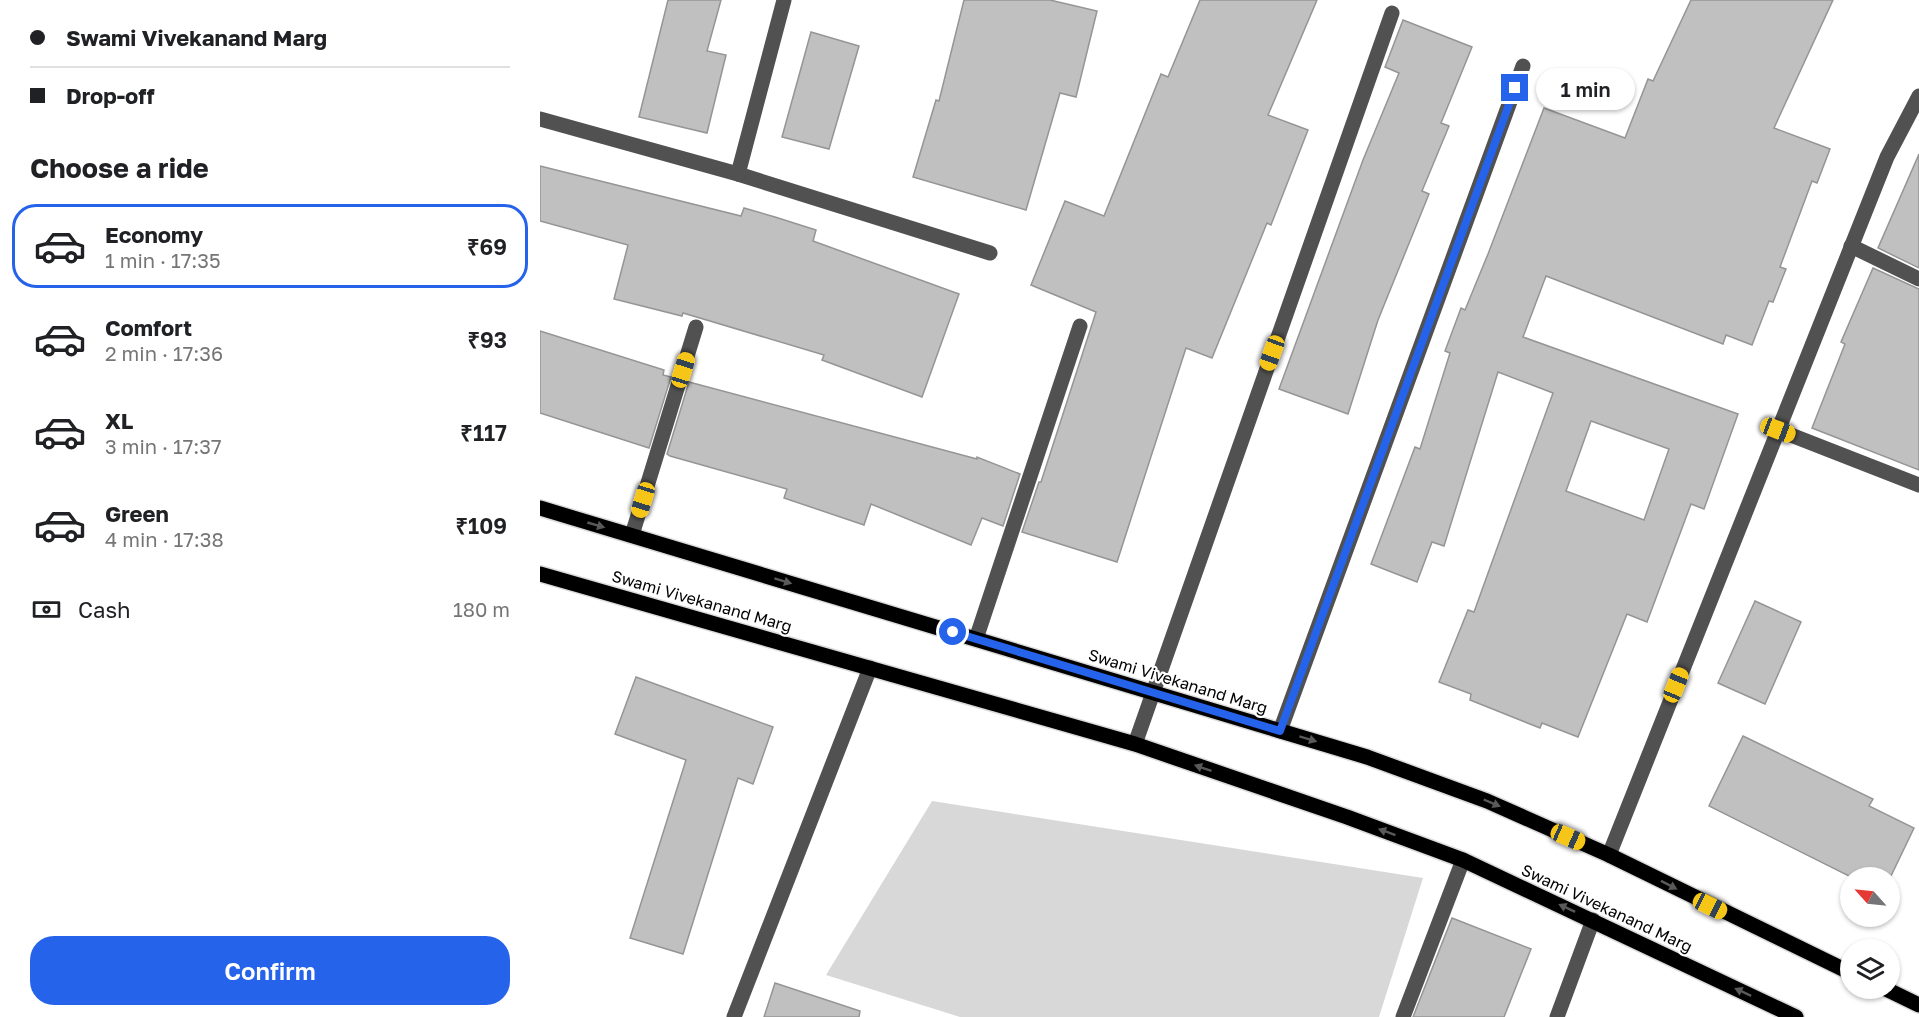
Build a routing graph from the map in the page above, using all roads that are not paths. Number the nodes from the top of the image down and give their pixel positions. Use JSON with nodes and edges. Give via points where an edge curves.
{"nodes":[{"id":1,"x":784,"y":0,"type":"edge"},
{"id":2,"x":1392,"y":14,"type":"dead end"},
{"id":3,"x":1523,"y":66,"type":"dead end"},
{"id":4,"x":1919,"y":96,"type":"edge"},
{"id":5,"x":540,"y":119,"type":"edge"},
{"id":6,"x":738,"y":174,"type":"junction"},
{"id":7,"x":1851,"y":246,"type":"junction"},
{"id":8,"x":990,"y":253,"type":"dead end"},
{"id":9,"x":1919,"y":279,"type":"edge"},
{"id":10,"x":1080,"y":326,"type":"dead end"},
{"id":11,"x":696,"y":327,"type":"dead end"},
{"id":12,"x":1778,"y":430,"type":"junction"},
{"id":13,"x":1919,"y":485,"type":"edge"},
{"id":14,"x":540,"y":508,"type":"edge"},
{"id":15,"x":632,"y":535,"type":"junction"},
{"id":16,"x":540,"y":574,"type":"edge"},
{"id":17,"x":976,"y":639,"type":"junction"},
{"id":18,"x":870,"y":668,"type":"junction"},
{"id":19,"x":1151,"y":692,"type":"junction"},
{"id":20,"x":1280,"y":731,"type":"junction"},
{"id":21,"x":1135,"y":744,"type":"junction"},
{"id":22,"x":1609,"y":855,"type":"junction"},
{"id":23,"x":1463,"y":860,"type":"junction"},
{"id":24,"x":1593,"y":920,"type":"junction"},
{"id":25,"x":1840,"y":968,"type":"edge"},
{"id":26,"x":1900,"y":996,"type":"edge"},
{"id":27,"x":1919,"y":1005,"type":"edge"},
{"id":28,"x":734,"y":1017,"type":"edge"},
{"id":29,"x":1403,"y":1017,"type":"edge"},
{"id":30,"x":1557,"y":1017,"type":"edge"},
{"id":31,"x":1796,"y":1017,"type":"edge"}],
"edges":[{"from":1,"to":6,"type":"street"},
{"from":2,"to":19,"type":"street"},
{"from":3,"to":20,"type":"street"},
{"from":4,"to":7,"type":"street","via":[[1887,157]]},
{"from":5,"to":6,"type":"street"},
{"from":6,"to":8,"type":"street"},
{"from":7,"to":9,"type":"street"},
{"from":7,"to":12,"type":"street"},
{"from":10,"to":17,"type":"street"},
{"from":11,"to":15,"type":"street"},
{"from":12,"to":13,"type":"street"},
{"from":12,"to":22,"type":"street"},
{"from":14,"to":15,"type":"main road","name":"Swami Vivekanand Marg","one_way":true},
{"from":15,"to":17,"type":"main road","name":"Swami Vivekanand Marg","one_way":true},
{"from":16,"to":18,"type":"main road","name":"Swami Vivekanand Marg"},
{"from":17,"to":19,"type":"main road","name":"Swami Vivekanand Marg"},
{"from":18,"to":21,"type":"main road","name":"Swami Vivekanand Marg"},
{"from":18,"to":28,"type":"street"},
{"from":19,"to":20,"type":"main road","name":"Swami Vivekanand Marg"},
{"from":19,"to":21,"type":"street"},
{"from":20,"to":22,"type":"main road","name":"Swami Vivekanand Marg","one_way":true,"via":[[1487,801]]},
{"from":23,"to":21,"type":"main road","name":"Swami Vivekanand Marg","one_way":true},
{"from":22,"to":25,"type":"main road","name":"Swami Vivekanand Marg","one_way":true},
{"from":24,"to":23,"type":"main road","name":"Swami Vivekanand Marg","one_way":true},
{"from":23,"to":29,"type":"street"},
{"from":24,"to":30,"type":"street"},
{"from":31,"to":24,"type":"main road","name":"Swami Vivekanand Marg","one_way":true},
{"from":26,"to":27,"type":"main road"}]}
